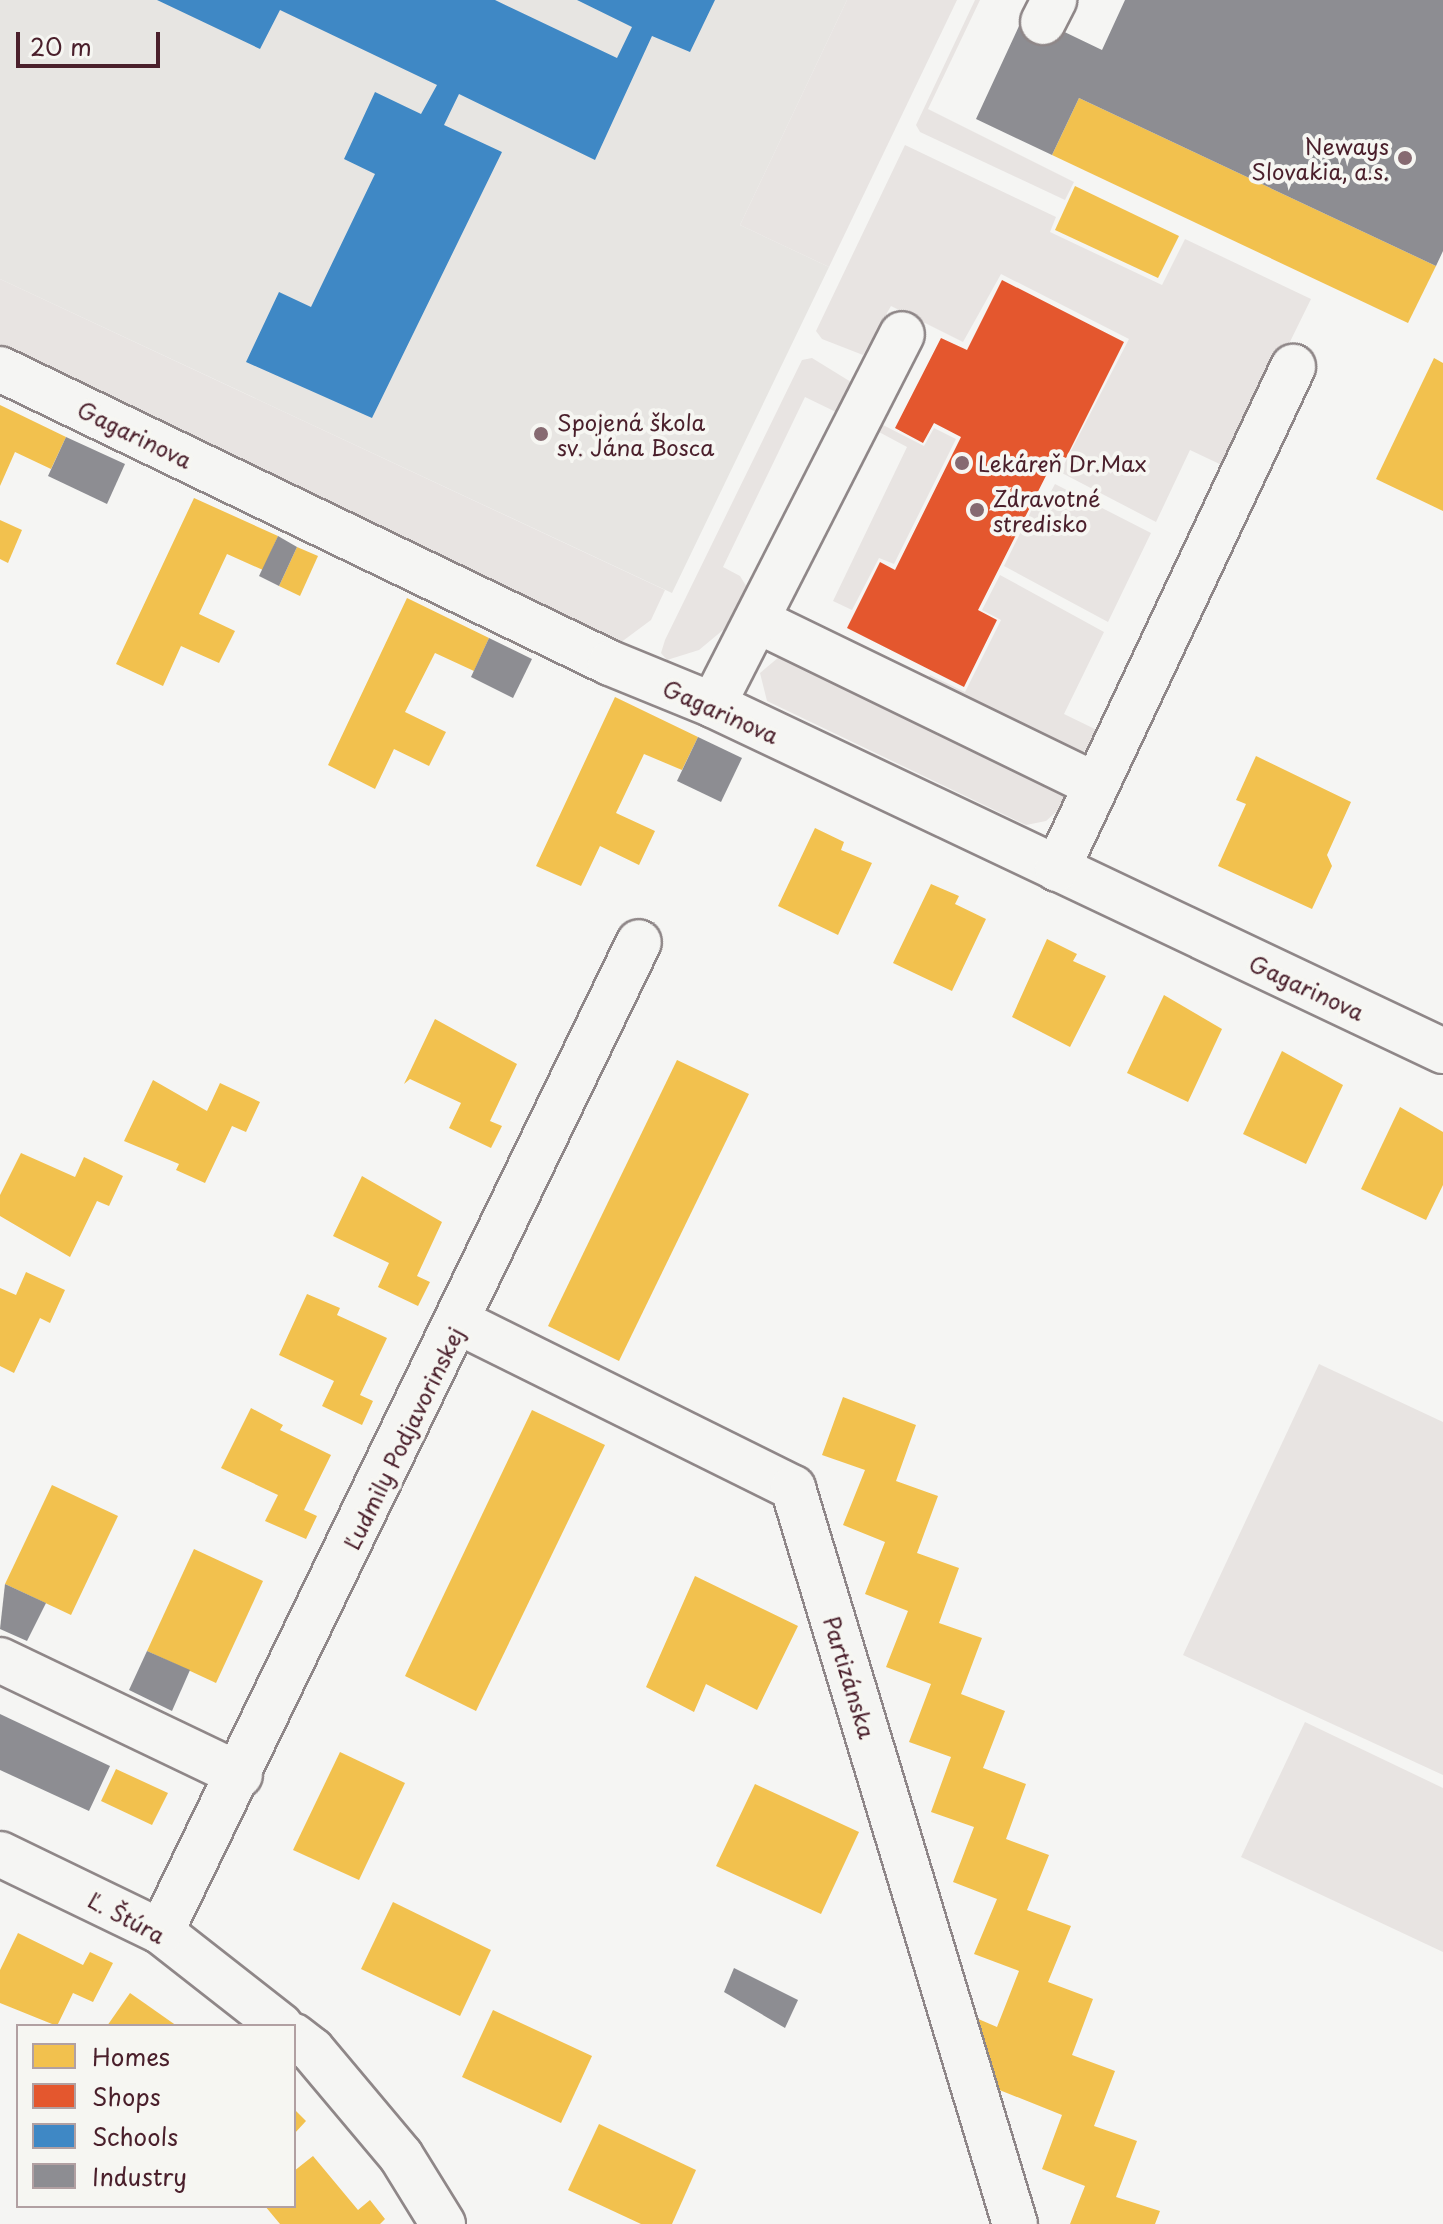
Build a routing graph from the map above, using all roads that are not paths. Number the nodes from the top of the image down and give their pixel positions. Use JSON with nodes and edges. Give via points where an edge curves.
{"nodes":[{"id":1,"x":902,"y":334,"type":"dead end"},
{"id":2,"x":1293,"y":367,"type":"dead end"},
{"id":3,"x":0,"y":369,"type":"edge"},
{"id":4,"x":758,"y":621,"type":"junction"},
{"id":5,"x":713,"y":705,"type":"junction"},
{"id":6,"x":1094,"y":784,"type":"junction"},
{"id":7,"x":1057,"y":869,"type":"junction"},
{"id":8,"x":639,"y":942,"type":"dead end"},
{"id":9,"x":1443,"y":1051,"type":"edge"},
{"id":10,"x":459,"y":1322,"type":"junction"},
{"id":11,"x":0,"y":1660,"type":"edge"},
{"id":12,"x":240,"y":1775,"type":"junction"},
{"id":13,"x":0,"y":1854,"type":"edge"},
{"id":14,"x":161,"y":1932,"type":"junction"},
{"id":15,"x":278,"y":2024,"type":"edge"},
{"id":16,"x":296,"y":2038,"type":"edge"},
{"id":17,"x":443,"y":2224,"type":"edge"},
{"id":18,"x":1015,"y":2224,"type":"edge"}],
"edges":[{"from":1,"to":4,"type":"street"},
{"from":2,"to":6,"type":"street"},
{"from":3,"to":5,"type":"street","name":"Gagarinova","via":[[610,663]]},
{"from":4,"to":5,"type":"street"},
{"from":4,"to":6,"type":"street"},
{"from":5,"to":7,"type":"street","name":"Gagarinova"},
{"from":6,"to":7,"type":"street"},
{"from":7,"to":9,"type":"street","name":"Gagarinova"},
{"from":8,"to":10,"type":"street","name":"Ľudmily Podjavorinskej"},
{"from":10,"to":12,"type":"street","name":"Ľudmily Podjavorinskej"},
{"from":10,"to":18,"type":"street","name":"Partizánska","via":[[793,1488]]},
{"from":11,"to":12,"type":"street"},
{"from":12,"to":14,"type":"street","name":"Ľudmily Podjavorinskej"},
{"from":13,"to":14,"type":"street","name":"Ľ. Štúra"},
{"from":14,"to":15,"type":"street","name":"Ľ. Štúra"},
{"from":16,"to":17,"type":"street","via":[[401,2156]]}]}
